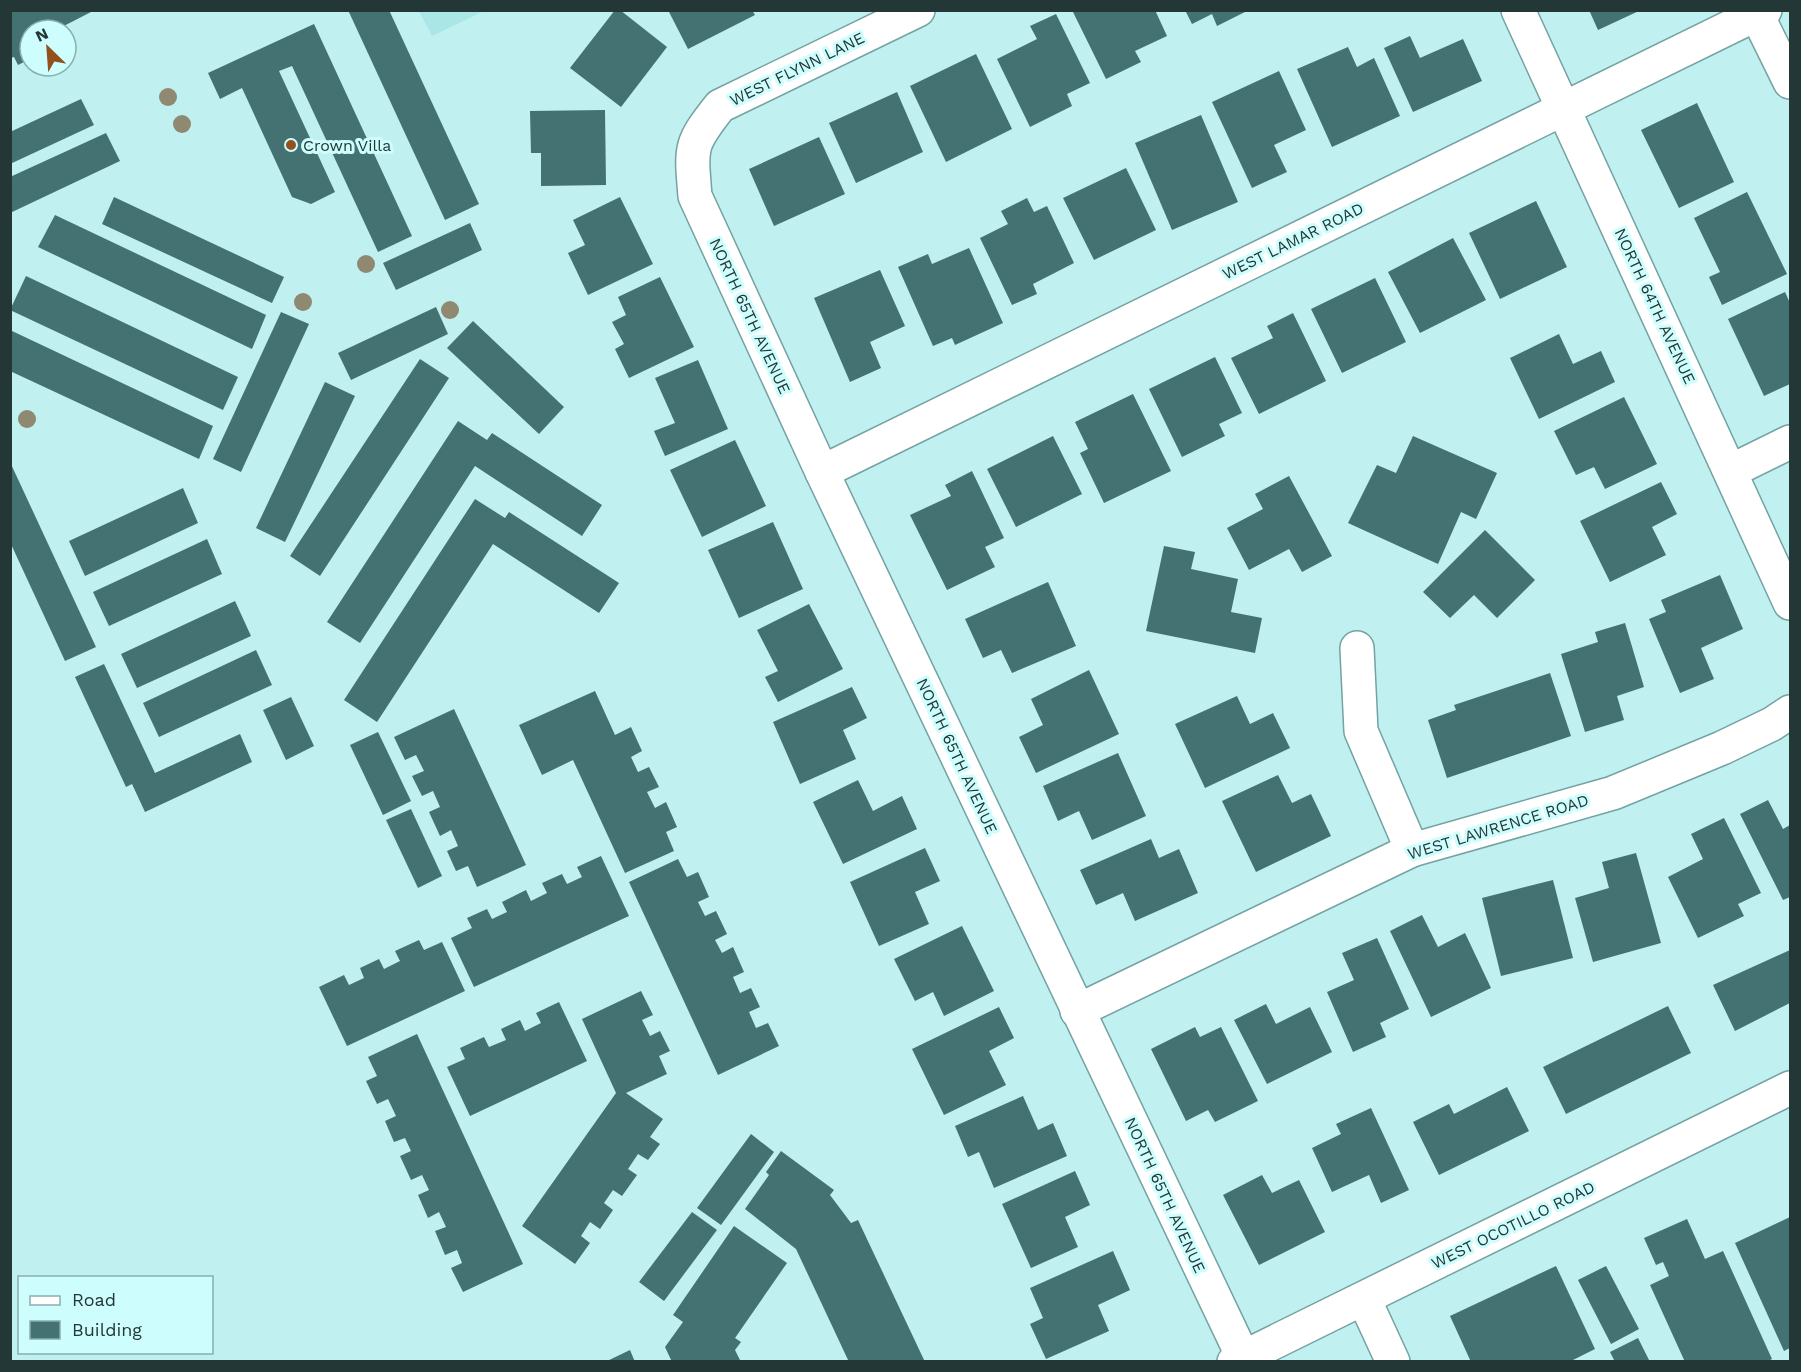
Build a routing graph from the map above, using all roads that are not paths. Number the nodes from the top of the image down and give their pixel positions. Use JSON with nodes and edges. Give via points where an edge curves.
{"nodes":[{"id":1,"x":918,"y":10,"type":"edge"},
{"id":2,"x":1518,"y":10,"type":"edge"},
{"id":3,"x":1761,"y":13,"type":"edge"},
{"id":4,"x":1791,"y":82,"type":"edge"},
{"id":5,"x":1563,"y":109,"type":"junction"},
{"id":6,"x":692,"y":148,"type":"joint"},
{"id":7,"x":1791,"y":442,"type":"edge"},
{"id":8,"x":822,"y":471,"type":"junction"},
{"id":9,"x":1731,"y":471,"type":"junction"},
{"id":10,"x":1791,"y":603,"type":"edge"},
{"id":11,"x":1357,"y":648,"type":"dead end"},
{"id":12,"x":1791,"y":712,"type":"edge"},
{"id":13,"x":1412,"y":850,"type":"junction"},
{"id":14,"x":1077,"y":1011,"type":"junction"},
{"id":15,"x":1791,"y":1088,"type":"edge"},
{"id":16,"x":1364,"y":1299,"type":"junction"},
{"id":17,"x":1238,"y":1359,"type":"edge"},
{"id":18,"x":1393,"y":1362,"type":"edge"}],
"edges":[{"from":1,"to":6,"type":"street","name":"WEST FLYNN LANE","via":[[720,106]]},
{"from":2,"to":5,"type":"street","name":"NORTH 64TH AVENUE"},
{"from":3,"to":4,"type":"street"},
{"from":3,"to":5,"type":"street","name":"WEST LAMAR ROAD"},
{"from":5,"to":8,"type":"street","name":"WEST LAMAR ROAD"},
{"from":5,"to":9,"type":"street","name":"NORTH 64TH AVENUE"},
{"from":6,"to":8,"type":"street","name":"NORTH 65TH AVENUE","via":[[695,196]]},
{"from":7,"to":9,"type":"street"},
{"from":8,"to":14,"type":"street","name":"NORTH 65TH AVENUE"},
{"from":9,"to":10,"type":"street","name":"NORTH 64TH AVENUE"},
{"from":11,"to":13,"type":"street","via":[[1361,731]]},
{"from":12,"to":13,"type":"street","name":"WEST LAWRENCE ROAD","via":[[1722,748],[1612,793]]},
{"from":13,"to":14,"type":"street","name":"WEST LAWRENCE ROAD"},
{"from":14,"to":17,"type":"street","name":"NORTH 65TH AVENUE"},
{"from":15,"to":16,"type":"street","name":"WEST OCOTILLO ROAD"},
{"from":16,"to":17,"type":"street","name":"WEST OCOTILLO ROAD"},
{"from":16,"to":18,"type":"street"}]}
